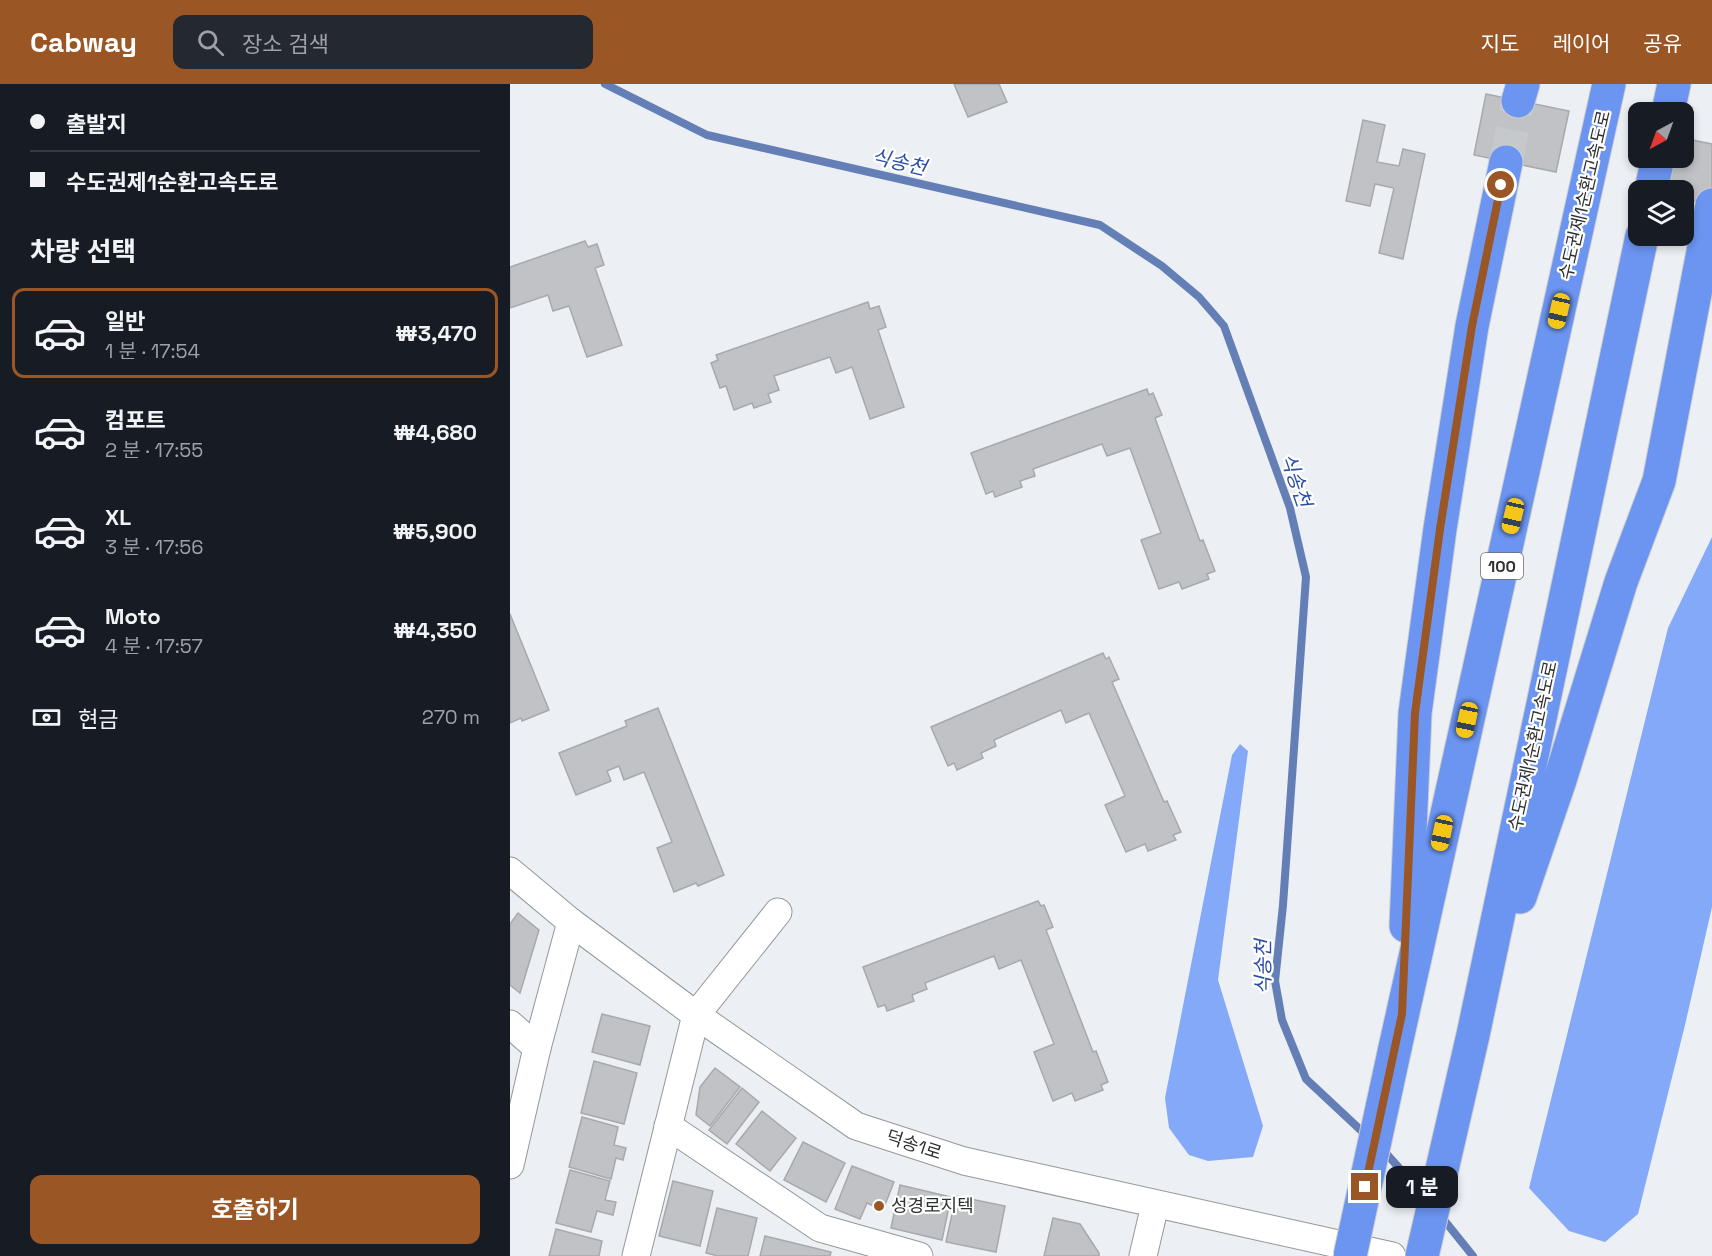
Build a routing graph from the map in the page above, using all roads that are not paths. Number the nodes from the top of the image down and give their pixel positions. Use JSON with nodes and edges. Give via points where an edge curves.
{"nodes":[{"id":1,"x":1610,"y":84,"type":"edge"},
{"id":2,"x":1674,"y":84,"type":"edge"},
{"id":3,"x":1670,"y":102,"type":"edge"},
{"id":4,"x":1506,"y":162,"type":"tunnel mouth"},
{"id":5,"x":1712,"y":205,"type":"edge"},
{"id":6,"x":1640,"y":246,"type":"edge"},
{"id":7,"x":510,"y":871,"type":"edge"},
{"id":8,"x":778,"y":912,"type":"dead end"},
{"id":9,"x":571,"y":922,"type":"junction"},
{"id":10,"x":1402,"y":1014,"type":"junction"},
{"id":11,"x":696,"y":1015,"type":"junction"},
{"id":12,"x":510,"y":1024,"type":"edge"},
{"id":13,"x":537,"y":1048,"type":"junction"},
{"id":14,"x":1470,"y":1049,"type":"junction"},
{"id":15,"x":668,"y":1126,"type":"junction"},
{"id":16,"x":512,"y":1150,"type":"edge"},
{"id":17,"x":1155,"y":1205,"type":"junction"},
{"id":18,"x":636,"y":1256,"type":"edge"},
{"id":19,"x":919,"y":1256,"type":"edge"},
{"id":20,"x":1143,"y":1256,"type":"edge"},
{"id":21,"x":1350,"y":1256,"type":"edge"},
{"id":22,"x":1392,"y":1256,"type":"edge"},
{"id":23,"x":1422,"y":1256,"type":"edge"}],
"edges":[{"from":1,"to":10,"type":"highway","name":"수도권제1순환고속도로","number":"100"},
{"from":2,"to":3,"type":"highway"},
{"from":4,"to":10,"type":"highway","via":[[1472,326],[1415,713]]},
{"from":5,"to":14,"type":"highway","via":[[1659,481],[1621,582]]},
{"from":6,"to":14,"type":"highway","name":"수도권제1순환고속도로"},
{"from":7,"to":9,"type":"street","name":"덕송1로"},
{"from":8,"to":11,"type":"street"},
{"from":9,"to":11,"type":"street","name":"덕송1로"},
{"from":9,"to":13,"type":"street"},
{"from":10,"to":21,"type":"highway","name":"수도권제1순환고속도로","number":"100","bridge":true},
{"from":11,"to":15,"type":"street"},
{"from":11,"to":17,"type":"street","name":"덕송1로","via":[[856,1126],[964,1161]]},
{"from":12,"to":13,"type":"street"},
{"from":13,"to":16,"type":"street"},
{"from":14,"to":23,"type":"highway","name":"수도권제1순환고속도로"},
{"from":15,"to":18,"type":"street"},
{"from":15,"to":19,"type":"street","via":[[820,1228]]},
{"from":17,"to":20,"type":"street"},
{"from":17,"to":22,"type":"street","name":"덕송1로"}]}
